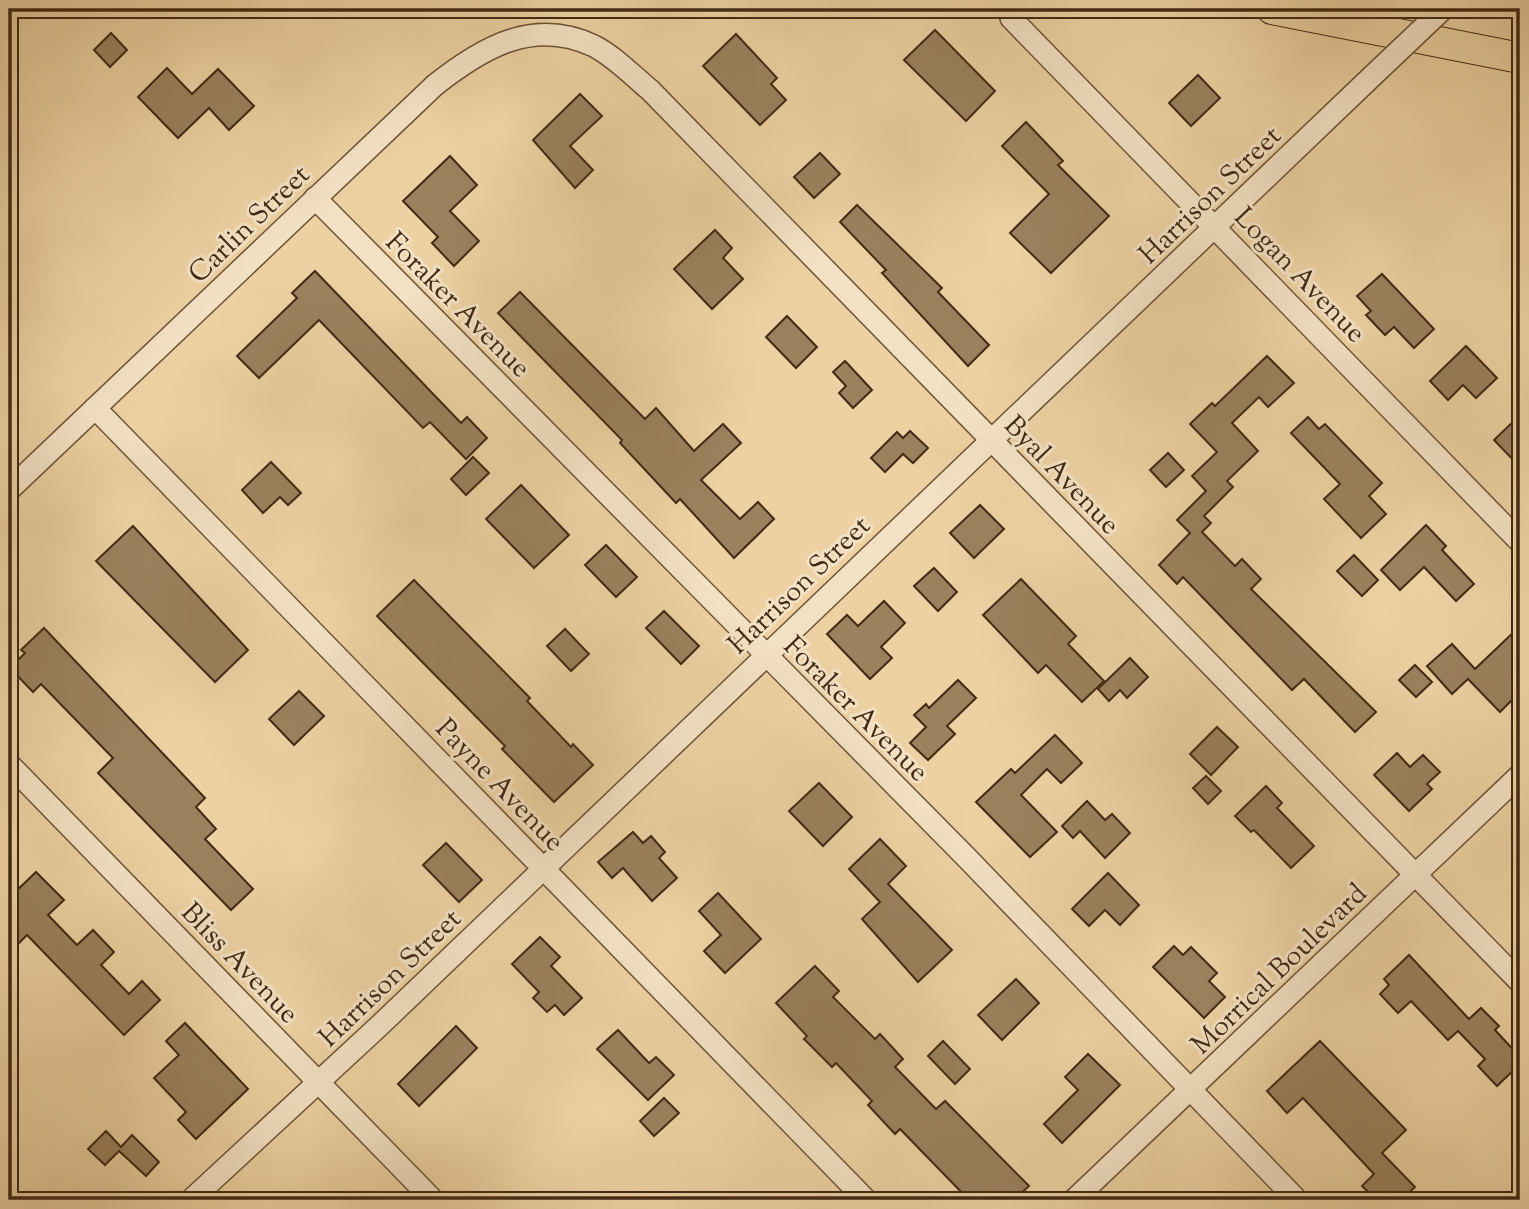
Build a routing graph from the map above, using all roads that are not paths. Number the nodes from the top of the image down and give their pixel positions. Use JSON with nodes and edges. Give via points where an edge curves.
{"nodes":[{"id":1,"x":1272,"y":9,"type":"edge"},
{"id":2,"x":1443,"y":9,"type":"edge"},
{"id":3,"x":1011,"y":18,"type":"dead end"},
{"id":4,"x":548,"y":34,"type":"joint"},
{"id":5,"x":1520,"y":58,"type":"edge"},
{"id":6,"x":315,"y":198,"type":"junction"},
{"id":7,"x":1216,"y":226,"type":"junction"},
{"id":8,"x":95,"y":408,"type":"junction"},
{"id":9,"x":990,"y":440,"type":"junction"},
{"id":10,"x":9,"y":490,"type":"edge"},
{"id":11,"x":1520,"y":542,"type":"edge"},
{"id":12,"x":765,"y":654,"type":"junction"},
{"id":13,"x":9,"y":764,"type":"edge"},
{"id":14,"x":1520,"y":775,"type":"edge"},
{"id":15,"x":543,"y":868,"type":"junction"},
{"id":16,"x":1416,"y":875,"type":"junction"},
{"id":17,"x":1520,"y":982,"type":"edge"},
{"id":18,"x":318,"y":1082,"type":"junction"},
{"id":19,"x":1191,"y":1090,"type":"junction"},
{"id":20,"x":191,"y":1200,"type":"edge"},
{"id":21,"x":433,"y":1200,"type":"edge"},
{"id":22,"x":866,"y":1200,"type":"edge"},
{"id":23,"x":1074,"y":1200,"type":"edge"},
{"id":24,"x":1297,"y":1200,"type":"edge"}],
"edges":[{"from":1,"to":5,"type":"highway"},
{"from":2,"to":7,"type":"street","name":"Harrison Street","bridge":true},
{"from":3,"to":7,"type":"street","name":"Logan Avenue"},
{"from":4,"to":6,"type":"street","name":"Carlin Street","via":[[500,43],[472,57],[435,85]]},
{"from":4,"to":9,"type":"street","name":"Byal Avenue","via":[[595,47],[650,90]]},
{"from":6,"to":8,"type":"street","name":"Carlin Street"},
{"from":6,"to":12,"type":"street","name":"Foraker Avenue"},
{"from":7,"to":9,"type":"street","name":"Harrison Street"},
{"from":7,"to":11,"type":"street","name":"Logan Avenue"},
{"from":8,"to":10,"type":"street","name":"Carlin Street"},
{"from":8,"to":15,"type":"street","name":"Payne Avenue"},
{"from":9,"to":12,"type":"street","name":"Harrison Street"},
{"from":9,"to":16,"type":"street","name":"Byal Avenue"},
{"from":12,"to":15,"type":"street","name":"Harrison Street"},
{"from":12,"to":19,"type":"street","name":"Foraker Avenue"},
{"from":13,"to":18,"type":"street","name":"Bliss Avenue"},
{"from":14,"to":16,"type":"street","name":"Morrical Boulevard"},
{"from":15,"to":18,"type":"street","name":"Harrison Street"},
{"from":15,"to":22,"type":"street","name":"Payne Avenue"},
{"from":16,"to":17,"type":"street","name":"Byal Avenue"},
{"from":16,"to":19,"type":"street","name":"Morrical Boulevard"},
{"from":18,"to":20,"type":"street","name":"Harrison Street"},
{"from":18,"to":21,"type":"street","name":"Bliss Avenue"},
{"from":19,"to":23,"type":"street","name":"Morrical Boulevard"},
{"from":19,"to":24,"type":"street","name":"Foraker Avenue"}]}
